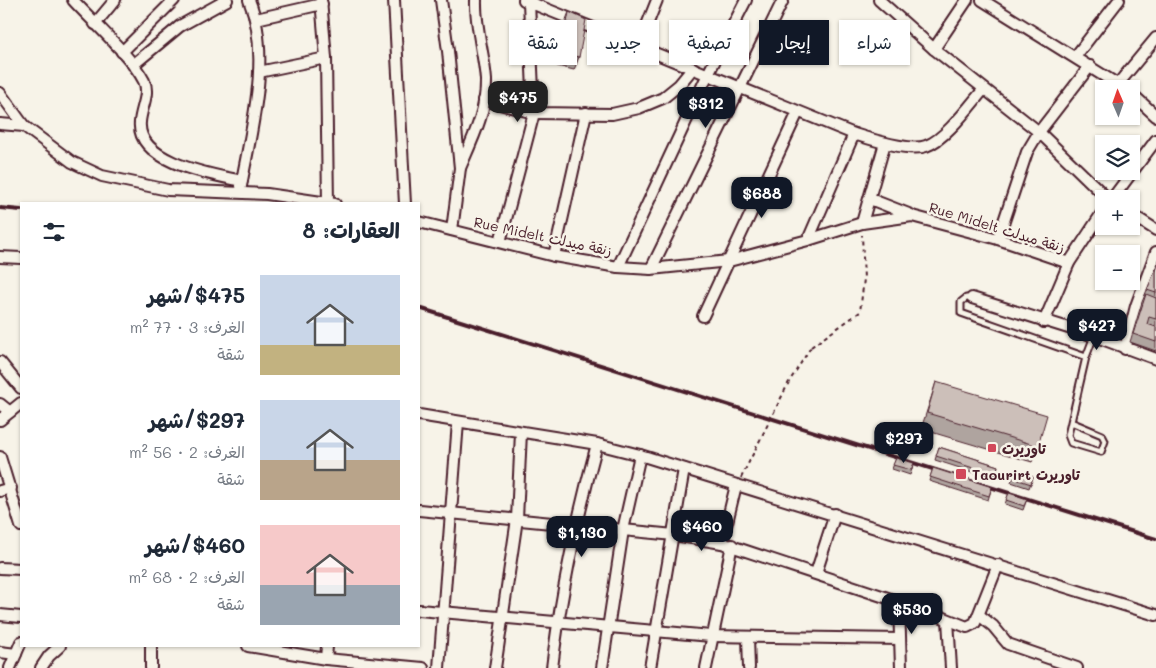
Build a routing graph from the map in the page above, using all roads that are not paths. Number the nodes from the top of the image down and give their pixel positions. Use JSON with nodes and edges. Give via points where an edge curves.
{"nodes":[{"id":1,"x":73,"y":0,"type":"edge"},
{"id":2,"x":115,"y":0,"type":"edge"},
{"id":3,"x":174,"y":0,"type":"edge"},
{"id":4,"x":227,"y":0,"type":"edge"},
{"id":5,"x":249,"y":0,"type":"edge"},
{"id":6,"x":387,"y":0,"type":"edge"},
{"id":7,"x":440,"y":0,"type":"edge"},
{"id":8,"x":476,"y":0,"type":"edge"},
{"id":9,"x":657,"y":0,"type":"edge"},
{"id":10,"x":746,"y":0,"type":"edge"},
{"id":11,"x":783,"y":0,"type":"edge"},
{"id":12,"x":879,"y":0,"type":"edge"},
{"id":13,"x":967,"y":0,"type":"edge"},
{"id":14,"x":982,"y":0,"type":"edge"},
{"id":15,"x":1119,"y":0,"type":"edge"},
{"id":16,"x":526,"y":1,"type":"edge"},
{"id":17,"x":322,"y":2,"type":"edge"},
{"id":18,"x":395,"y":5,"type":"edge"},
{"id":19,"x":256,"y":19,"type":"junction"},
{"id":20,"x":649,"y":20,"type":"edge"},
{"id":21,"x":95,"y":24,"type":"junction"},
{"id":22,"x":587,"y":25,"type":"edge"},
{"id":23,"x":1156,"y":38,"type":"edge"},
{"id":24,"x":934,"y":49,"type":"junction"},
{"id":25,"x":122,"y":52,"type":"junction"},
{"id":26,"x":659,"y":54,"type":"edge"},
{"id":27,"x":1074,"y":57,"type":"junction"},
{"id":28,"x":326,"y":58,"type":"junction"},
{"id":29,"x":133,"y":65,"type":"junction"},
{"id":30,"x":1090,"y":66,"type":"junction"},
{"id":31,"x":693,"y":68,"type":"junction"},
{"id":32,"x":259,"y":72,"type":"junction"},
{"id":33,"x":708,"y":74,"type":"junction"},
{"id":34,"x":1112,"y":80,"type":"edge"},
{"id":35,"x":1126,"y":80,"type":"edge"},
{"id":36,"x":740,"y":87,"type":"junction"},
{"id":37,"x":984,"y":89,"type":"junction"},
{"id":38,"x":0,"y":93,"type":"edge"},
{"id":39,"x":484,"y":100,"type":"junction"},
{"id":40,"x":1140,"y":101,"type":"edge"},
{"id":41,"x":798,"y":112,"type":"junction"},
{"id":42,"x":534,"y":113,"type":"junction"},
{"id":43,"x":586,"y":113,"type":"junction"},
{"id":44,"x":1156,"y":116,"type":"edge"},
{"id":45,"x":0,"y":124,"type":"edge"},
{"id":46,"x":24,"y":126,"type":"junction"},
{"id":47,"x":1039,"y":132,"type":"junction"},
{"id":48,"x":854,"y":134,"type":"junction"},
{"id":49,"x":1156,"y":140,"type":"edge"},
{"id":50,"x":885,"y":144,"type":"junction"},
{"id":51,"x":460,"y":168,"type":"junction"},
{"id":52,"x":242,"y":181,"type":"junction"},
{"id":53,"x":1099,"y":190,"type":"edge"},
{"id":54,"x":1119,"y":190,"type":"edge"},
{"id":55,"x":240,"y":192,"type":"junction"},
{"id":56,"x":870,"y":199,"type":"junction"},
{"id":57,"x":323,"y":202,"type":"edge"},
{"id":58,"x":331,"y":202,"type":"edge"},
{"id":59,"x":405,"y":202,"type":"edge"},
{"id":60,"x":912,"y":216,"type":"junction"},
{"id":61,"x":1140,"y":220,"type":"edge"},
{"id":62,"x":420,"y":222,"type":"edge"},
{"id":63,"x":862,"y":223,"type":"junction"},
{"id":64,"x":1095,"y":224,"type":"edge"},
{"id":65,"x":452,"y":230,"type":"junction"},
{"id":66,"x":1156,"y":230,"type":"edge"},
{"id":67,"x":998,"y":239,"type":"junction"},
{"id":68,"x":808,"y":240,"type":"junction"},
{"id":69,"x":500,"y":242,"type":"junction"},
{"id":70,"x":1156,"y":252,"type":"edge"},
{"id":71,"x":554,"y":256,"type":"junction"},
{"id":72,"x":0,"y":257,"type":"edge"},
{"id":73,"x":20,"y":258,"type":"edge"},
{"id":74,"x":729,"y":262,"type":"junction"},
{"id":75,"x":1069,"y":263,"type":"junction"},
{"id":76,"x":618,"y":267,"type":"junction"},
{"id":77,"x":651,"y":269,"type":"junction"},
{"id":78,"x":972,"y":298,"type":"joint"},
{"id":79,"x":703,"y":316,"type":"dead end"},
{"id":80,"x":1044,"y":322,"type":"junction"},
{"id":81,"x":1094,"y":336,"type":"junction"},
{"id":82,"x":1124,"y":349,"type":"junction"},
{"id":83,"x":1086,"y":357,"type":"junction"},
{"id":84,"x":1156,"y":359,"type":"edge"},
{"id":85,"x":0,"y":362,"type":"edge"},
{"id":86,"x":20,"y":387,"type":"edge"},
{"id":87,"x":0,"y":404,"type":"edge"},
{"id":88,"x":20,"y":404,"type":"edge"},
{"id":89,"x":10,"y":412,"type":"junction"},
{"id":90,"x":420,"y":415,"type":"edge"},
{"id":91,"x":0,"y":420,"type":"edge"},
{"id":92,"x":458,"y":422,"type":"junction"},
{"id":93,"x":1071,"y":422,"type":"junction"},
{"id":94,"x":521,"y":432,"type":"junction"},
{"id":95,"x":596,"y":444,"type":"junction"},
{"id":96,"x":640,"y":455,"type":"junction"},
{"id":97,"x":0,"y":457,"type":"edge"},
{"id":98,"x":684,"y":469,"type":"junction"},
{"id":99,"x":738,"y":482,"type":"junction"},
{"id":100,"x":10,"y":488,"type":"junction"},
{"id":101,"x":0,"y":491,"type":"edge"},
{"id":102,"x":420,"y":510,"type":"edge"},
{"id":103,"x":452,"y":512,"type":"junction"},
{"id":104,"x":835,"y":514,"type":"junction"},
{"id":105,"x":518,"y":519,"type":"junction"},
{"id":106,"x":20,"y":523,"type":"edge"},
{"id":107,"x":576,"y":525,"type":"junction"},
{"id":108,"x":623,"y":530,"type":"junction"},
{"id":109,"x":674,"y":535,"type":"junction"},
{"id":110,"x":727,"y":544,"type":"junction"},
{"id":111,"x":998,"y":565,"type":"junction"},
{"id":112,"x":0,"y":568,"type":"edge"},
{"id":113,"x":20,"y":568,"type":"edge"},
{"id":114,"x":816,"y":573,"type":"junction"},
{"id":115,"x":899,"y":604,"type":"junction"},
{"id":116,"x":420,"y":610,"type":"edge"},
{"id":117,"x":444,"y":613,"type":"junction"},
{"id":118,"x":0,"y":615,"type":"edge"},
{"id":119,"x":979,"y":615,"type":"junction"},
{"id":120,"x":1156,"y":615,"type":"edge"},
{"id":121,"x":20,"y":617,"type":"edge"},
{"id":122,"x":502,"y":617,"type":"junction"},
{"id":123,"x":948,"y":620,"type":"junction"},
{"id":124,"x":557,"y":623,"type":"junction"},
{"id":125,"x":606,"y":628,"type":"junction"},
{"id":126,"x":657,"y":632,"type":"junction"},
{"id":127,"x":711,"y":636,"type":"junction"},
{"id":128,"x":748,"y":637,"type":"junction"},
{"id":129,"x":900,"y":639,"type":"junction"},
{"id":130,"x":20,"y":644,"type":"edge"},
{"id":131,"x":59,"y":647,"type":"edge"},
{"id":132,"x":151,"y":647,"type":"edge"},
{"id":133,"x":254,"y":647,"type":"edge"},
{"id":134,"x":327,"y":647,"type":"edge"},
{"id":135,"x":0,"y":652,"type":"edge"},
{"id":136,"x":16,"y":654,"type":"junction"},
{"id":137,"x":326,"y":659,"type":"junction"},
{"id":138,"x":1073,"y":667,"type":"edge"},
{"id":139,"x":10,"y":668,"type":"edge"},
{"id":140,"x":41,"y":668,"type":"edge"},
{"id":141,"x":152,"y":668,"type":"edge"},
{"id":142,"x":423,"y":668,"type":"edge"},
{"id":143,"x":439,"y":668,"type":"edge"},
{"id":144,"x":495,"y":668,"type":"edge"},
{"id":145,"x":552,"y":668,"type":"edge"},
{"id":146,"x":602,"y":668,"type":"edge"},
{"id":147,"x":650,"y":668,"type":"edge"},
{"id":148,"x":706,"y":668,"type":"edge"},
{"id":149,"x":749,"y":668,"type":"edge"},
{"id":150,"x":901,"y":668,"type":"edge"},
{"id":151,"x":951,"y":668,"type":"edge"}],
"edges":[{"from":1,"to":21,"type":"street"},
{"from":2,"to":21,"type":"street"},
{"from":3,"to":25,"type":"street"},
{"from":4,"to":29,"type":"street","via":[[180,26]]},
{"from":5,"to":19,"type":"street"},
{"from":6,"to":18,"type":"street"},
{"from":7,"to":51,"type":"street"},
{"from":8,"to":39,"type":"street","via":[[486,81]]},
{"from":9,"to":20,"type":"street"},
{"from":10,"to":33,"type":"street"},
{"from":11,"to":36,"type":"street"},
{"from":12,"to":24,"type":"street"},
{"from":13,"to":24,"type":"street"},
{"from":14,"to":27,"type":"street"},
{"from":15,"to":27,"type":"street"},
{"from":16,"to":22,"type":"street"},
{"from":16,"to":42,"type":"street"},
{"from":17,"to":19,"type":"street"},
{"from":17,"to":28,"type":"street"},
{"from":18,"to":59,"type":"street"},
{"from":19,"to":32,"type":"street"},
{"from":21,"to":25,"type":"street"},
{"from":23,"to":35,"type":"street"},
{"from":24,"to":37,"type":"street"},
{"from":25,"to":29,"type":"street"},
{"from":26,"to":31,"type":"street"},
{"from":27,"to":30,"type":"street"},
{"from":28,"to":32,"type":"street"},
{"from":28,"to":58,"type":"street"},
{"from":29,"to":52,"type":"street","via":[[144,82],[146,97],[140,129],[150,145],[177,164]]},
{"from":30,"to":34,"type":"street"},
{"from":30,"to":47,"type":"street"},
{"from":31,"to":33,"type":"street"},
{"from":31,"to":43,"type":"street","via":[[679,85],[639,108],[612,114]]},
{"from":32,"to":52,"type":"street"},
{"from":33,"to":36,"type":"street"},
{"from":33,"to":76,"type":"street"},
{"from":36,"to":41,"type":"street"},
{"from":36,"to":77,"type":"street"},
{"from":37,"to":47,"type":"street"},
{"from":37,"to":50,"type":"street","via":[[933,143],[919,148]]},
{"from":38,"to":46,"type":"street"},
{"from":39,"to":42,"type":"street"},
{"from":39,"to":51,"type":"street","via":[[476,132]]},
{"from":40,"to":44,"type":"street"},
{"from":41,"to":48,"type":"street"},
{"from":41,"to":74,"type":"street"},
{"from":42,"to":43,"type":"street"},
{"from":42,"to":69,"type":"street"},
{"from":43,"to":71,"type":"street"},
{"from":45,"to":46,"type":"street"},
{"from":46,"to":55,"type":"street","via":[[72,162],[102,176],[168,190]]},
{"from":47,"to":53,"type":"street"},
{"from":47,"to":67,"type":"street","via":[[1019,172]]},
{"from":48,"to":50,"type":"street"},
{"from":48,"to":68,"type":"street"},
{"from":49,"to":54,"type":"street"},
{"from":50,"to":56,"type":"street"},
{"from":51,"to":65,"type":"street"},
{"from":52,"to":55,"type":"street"},
{"from":55,"to":57,"type":"street"},
{"from":56,"to":60,"type":"street"},
{"from":56,"to":63,"type":"street"},
{"from":60,"to":63,"type":"street","name":"Rue Midelt زنقة ميدلت"},
{"from":60,"to":67,"type":"street","name":"Rue Midelt زنقة ميدلت"},
{"from":61,"to":66,"type":"street"},
{"from":62,"to":65,"type":"street","name":"Rue Midelt زنقة ميدلت"},
{"from":63,"to":68,"type":"street","name":"Rue Midelt زنقة ميدلت"},
{"from":64,"to":75,"type":"street"},
{"from":65,"to":69,"type":"street","name":"Rue Midelt زنقة ميدلت"},
{"from":67,"to":75,"type":"street","name":"Rue Midelt زنقة ميدلت"},
{"from":68,"to":74,"type":"street","name":"Rue Midelt زنقة ميدلت"},
{"from":69,"to":71,"type":"street","name":"Rue Midelt زنقة ميدلت"},
{"from":70,"to":82,"type":"street"},
{"from":71,"to":76,"type":"street","name":"Rue Midelt زنقة ميدلت"},
{"from":72,"to":73,"type":"street"},
{"from":74,"to":77,"type":"street","name":"Rue Midelt زنقة ميدلت"},
{"from":74,"to":79,"type":"street"},
{"from":75,"to":80,"type":"street"},
{"from":76,"to":77,"type":"street","name":"Rue Midelt زنقة ميدلت"},
{"from":78,"to":80,"type":"street"},
{"from":78,"to":83,"type":"lane","via":[[961,302],[961,313]]},
{"from":80,"to":81,"type":"street"},
{"from":81,"to":82,"type":"street"},
{"from":81,"to":83,"type":"lane"},
{"from":82,"to":84,"type":"street"},
{"from":83,"to":93,"type":"lane"},
{"from":85,"to":86,"type":"street"},
{"from":87,"to":89,"type":"street"},
{"from":88,"to":89,"type":"street"},
{"from":89,"to":91,"type":"street"},
{"from":90,"to":92,"type":"street"},
{"from":92,"to":94,"type":"street"},
{"from":92,"to":103,"type":"street"},
{"from":93,"to":93,"type":"lane","via":[[1102,435],[1105,441],[1101,452],[1071,443],[1068,435]]},
{"from":94,"to":95,"type":"street"},
{"from":94,"to":105,"type":"street"},
{"from":95,"to":96,"type":"street"},
{"from":95,"to":107,"type":"street"},
{"from":96,"to":98,"type":"street"},
{"from":96,"to":108,"type":"street"},
{"from":97,"to":100,"type":"street"},
{"from":98,"to":99,"type":"street"},
{"from":98,"to":109,"type":"street"},
{"from":99,"to":104,"type":"street"},
{"from":99,"to":110,"type":"street"},
{"from":100,"to":101,"type":"street"},
{"from":100,"to":106,"type":"street"},
{"from":102,"to":103,"type":"street"},
{"from":103,"to":105,"type":"street"},
{"from":103,"to":117,"type":"street"},
{"from":104,"to":111,"type":"street"},
{"from":104,"to":114,"type":"street"},
{"from":105,"to":107,"type":"street"},
{"from":105,"to":122,"type":"street"},
{"from":107,"to":108,"type":"street"},
{"from":107,"to":124,"type":"street"},
{"from":108,"to":109,"type":"street"},
{"from":108,"to":125,"type":"street"},
{"from":109,"to":110,"type":"street"},
{"from":109,"to":126,"type":"street"},
{"from":110,"to":114,"type":"street"},
{"from":110,"to":127,"type":"street"},
{"from":111,"to":119,"type":"street"},
{"from":111,"to":120,"type":"street"},
{"from":112,"to":113,"type":"street"},
{"from":114,"to":115,"type":"street"},
{"from":115,"to":123,"type":"street"},
{"from":115,"to":129,"type":"street"},
{"from":116,"to":117,"type":"street"},
{"from":117,"to":122,"type":"street"},
{"from":117,"to":143,"type":"street"},
{"from":118,"to":121,"type":"street"},
{"from":119,"to":123,"type":"street","via":[[972,627]]},
{"from":119,"to":138,"type":"street","via":[[1008,644]]},
{"from":122,"to":124,"type":"street"},
{"from":122,"to":144,"type":"street"},
{"from":123,"to":151,"type":"street"},
{"from":124,"to":125,"type":"street"},
{"from":124,"to":145,"type":"street"},
{"from":125,"to":126,"type":"street"},
{"from":125,"to":146,"type":"street"},
{"from":126,"to":127,"type":"street"},
{"from":126,"to":147,"type":"street"},
{"from":127,"to":128,"type":"street"},
{"from":127,"to":148,"type":"street"},
{"from":128,"to":129,"type":"street"},
{"from":128,"to":149,"type":"street"},
{"from":129,"to":150,"type":"street"},
{"from":130,"to":136,"type":"street"},
{"from":131,"to":140,"type":"street"},
{"from":132,"to":141,"type":"street"},
{"from":133,"to":137,"type":"street"},
{"from":134,"to":137,"type":"street"},
{"from":135,"to":136,"type":"street"},
{"from":136,"to":139,"type":"street"},
{"from":137,"to":142,"type":"street"}]}
